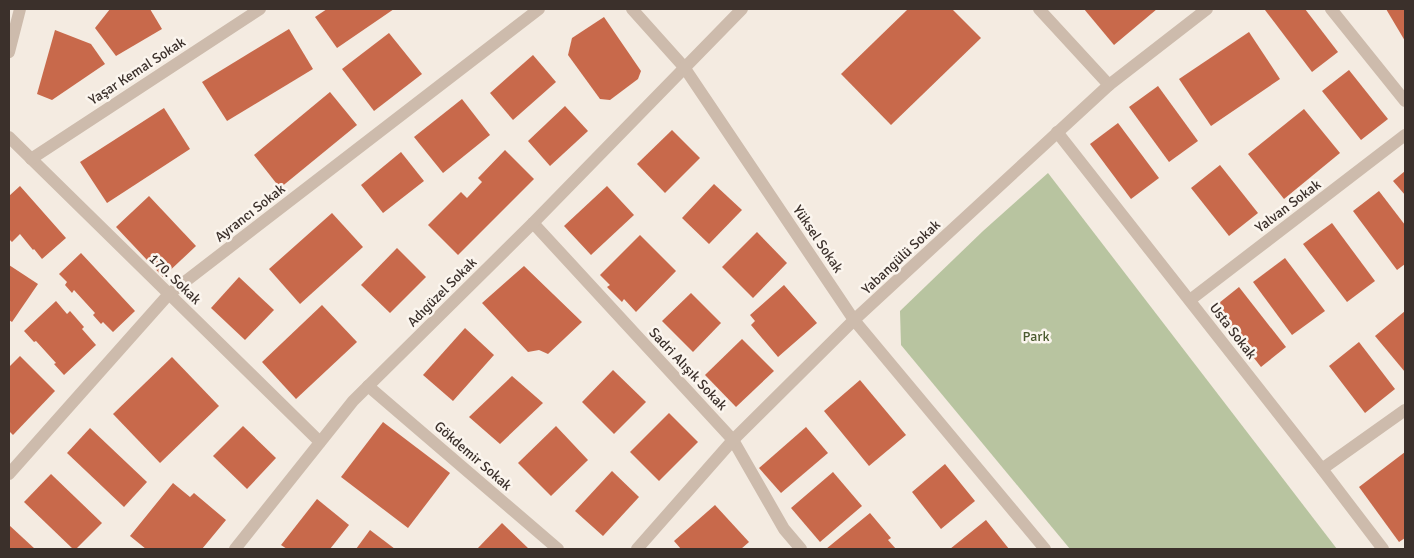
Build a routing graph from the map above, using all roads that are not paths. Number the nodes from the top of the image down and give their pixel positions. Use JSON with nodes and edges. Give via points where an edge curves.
{"nodes":[{"id":1,"x":20,"y":9,"type":"edge"},
{"id":2,"x":260,"y":9,"type":"edge"},
{"id":3,"x":539,"y":9,"type":"edge"},
{"id":4,"x":632,"y":9,"type":"edge"},
{"id":5,"x":742,"y":9,"type":"edge"},
{"id":6,"x":1039,"y":9,"type":"edge"},
{"id":7,"x":1207,"y":9,"type":"edge"},
{"id":8,"x":1331,"y":9,"type":"edge"},
{"id":9,"x":9,"y":52,"type":"edge"},
{"id":10,"x":684,"y":67,"type":"junction"},
{"id":11,"x":1109,"y":85,"type":"junction"},
{"id":12,"x":1405,"y":101,"type":"edge"},
{"id":13,"x":1057,"y":132,"type":"junction"},
{"id":14,"x":1405,"y":135,"type":"edge"},
{"id":15,"x":9,"y":137,"type":"edge"},
{"id":16,"x":31,"y":159,"type":"junction"},
{"id":17,"x":533,"y":223,"type":"junction"},
{"id":18,"x":169,"y":294,"type":"junction"},
{"id":19,"x":1190,"y":300,"type":"junction"},
{"id":20,"x":854,"y":320,"type":"junction"},
{"id":21,"x":368,"y":386,"type":"junction"},
{"id":22,"x":1405,"y":410,"type":"edge"},
{"id":23,"x":733,"y":440,"type":"junction"},
{"id":24,"x":320,"y":442,"type":"junction"},
{"id":25,"x":1322,"y":469,"type":"junction"},
{"id":26,"x":9,"y":474,"type":"edge"},
{"id":27,"x":235,"y":549,"type":"edge"},
{"id":28,"x":558,"y":549,"type":"edge"},
{"id":29,"x":637,"y":549,"type":"edge"},
{"id":30,"x":801,"y":549,"type":"edge"},
{"id":31,"x":1044,"y":549,"type":"edge"},
{"id":32,"x":1383,"y":549,"type":"edge"}],
"edges":[{"from":1,"to":9,"type":"street"},
{"from":2,"to":16,"type":"street","name":"Yaşar Kemal Sokak"},
{"from":3,"to":18,"type":"street","name":"Ayrancı Sokak"},
{"from":4,"to":10,"type":"street","name":"Yüksel Sokak"},
{"from":5,"to":10,"type":"street","name":"Adıgüzel Sokak"},
{"from":6,"to":11,"type":"street"},
{"from":7,"to":11,"type":"street","name":"Yabangülü Sokak"},
{"from":8,"to":12,"type":"street"},
{"from":10,"to":17,"type":"street","name":"Adıgüzel Sokak"},
{"from":10,"to":20,"type":"street","name":"Yüksel Sokak"},
{"from":11,"to":13,"type":"street","name":"Yabangülü Sokak"},
{"from":13,"to":19,"type":"street","name":"Usta Sokak"},
{"from":13,"to":20,"type":"street","name":"Yabangülü Sokak"},
{"from":14,"to":19,"type":"street","name":"Yalvan Sokak"},
{"from":15,"to":16,"type":"street","name":"170. Sokak"},
{"from":16,"to":18,"type":"street","name":"170. Sokak"},
{"from":17,"to":21,"type":"street","name":"Adıgüzel Sokak"},
{"from":17,"to":23,"type":"street","name":"Sadri Alışık Sokak"},
{"from":18,"to":24,"type":"street","name":"170. Sokak"},
{"from":18,"to":26,"type":"street","name":"Ayrancı Sokak"},
{"from":19,"to":25,"type":"street","name":"Usta Sokak"},
{"from":20,"to":23,"type":"street","name":"Yabangülü Sokak"},
{"from":20,"to":31,"type":"street","name":"Yüksel Sokak"},
{"from":21,"to":24,"type":"street","name":"Adıgüzel Sokak"},
{"from":21,"to":28,"type":"street","name":"Gökdemir Sokak"},
{"from":22,"to":25,"type":"street"},
{"from":23,"to":29,"type":"street","name":"Yabangülü Sokak"},
{"from":23,"to":30,"type":"street","name":"Sadri Alışık Sokak","via":[[784,529]]},
{"from":24,"to":27,"type":"street","name":"Adıgüzel Sokak"},
{"from":25,"to":32,"type":"street","name":"Usta Sokak"}]}
